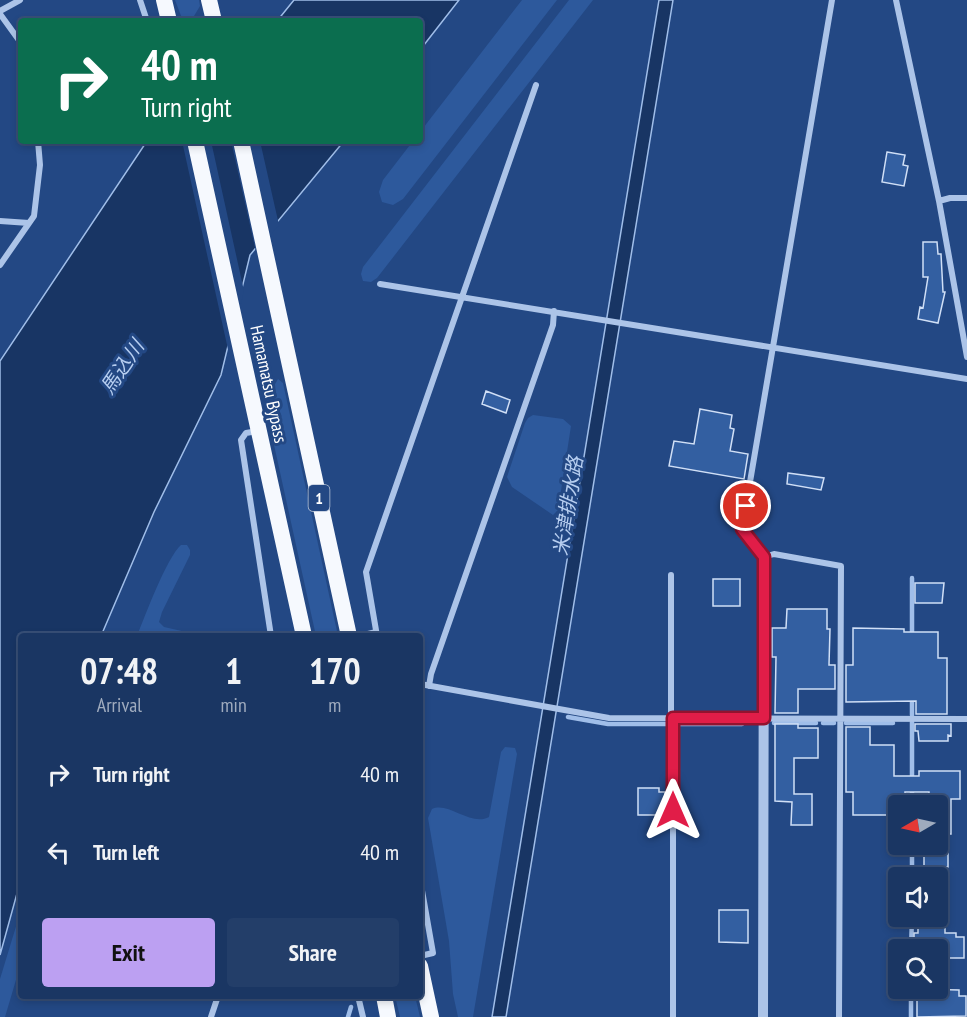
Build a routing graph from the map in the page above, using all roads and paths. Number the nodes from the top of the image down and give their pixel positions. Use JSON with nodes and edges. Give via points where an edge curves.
{"nodes":[{"id":1,"x":20,"y":0,"type":"edge"},
{"id":2,"x":140,"y":0,"type":"edge"},
{"id":3,"x":164,"y":0,"type":"edge"},
{"id":4,"x":209,"y":0,"type":"edge"},
{"id":5,"x":832,"y":0,"type":"edge"},
{"id":6,"x":896,"y":0,"type":"edge"},
{"id":7,"x":0,"y":13,"type":"edge"},
{"id":8,"x":146,"y":18,"type":"edge"},
{"id":9,"x":168,"y":18,"type":"edge"},
{"id":10,"x":213,"y":18,"type":"edge"},
{"id":11,"x":18,"y":39,"type":"edge"},
{"id":12,"x":536,"y":85,"type":"dead end"},
{"id":13,"x":38,"y":144,"type":"edge"},
{"id":14,"x":196,"y":144,"type":"edge"},
{"id":15,"x":242,"y":144,"type":"edge"},
{"id":16,"x":967,"y":198,"type":"edge"},
{"id":17,"x":939,"y":201,"type":"junction"},
{"id":18,"x":0,"y":220,"type":"edge"},
{"id":19,"x":29,"y":223,"type":"junction"},
{"id":20,"x":0,"y":265,"type":"edge"},
{"id":21,"x":380,"y":284,"type":"dead end"},
{"id":22,"x":462,"y":297,"type":"junction"},
{"id":23,"x":554,"y":311,"type":"junction"},
{"id":24,"x":773,"y":349,"type":"junction"},
{"id":25,"x":967,"y":357,"type":"edge"},
{"id":26,"x":967,"y":380,"type":"edge"},
{"id":27,"x":259,"y":430,"type":"junction"},
{"id":28,"x":764,"y":557,"type":"junction"},
{"id":29,"x":671,"y":575,"type":"dead end"},
{"id":30,"x":271,"y":633,"type":"edge"},
{"id":31,"x":303,"y":633,"type":"edge"},
{"id":32,"x":348,"y":633,"type":"edge"},
{"id":33,"x":377,"y":633,"type":"edge"},
{"id":34,"x":423,"y":685,"type":"edge"},
{"id":35,"x":429,"y":686,"type":"junction"},
{"id":36,"x":672,"y":718,"type":"junction"},
{"id":37,"x":764,"y":718,"type":"junction"},
{"id":38,"x":840,"y":718,"type":"junction"},
{"id":39,"x":967,"y":719,"type":"edge"},
{"id":40,"x":423,"y":896,"type":"edge"},
{"id":41,"x":423,"y":955,"type":"edge"},
{"id":42,"x":423,"y":980,"type":"edge"},
{"id":43,"x":217,"y":999,"type":"edge"},
{"id":44,"x":359,"y":999,"type":"edge"},
{"id":45,"x":385,"y":999,"type":"edge"},
{"id":46,"x":211,"y":1017,"type":"edge"},
{"id":47,"x":363,"y":1017,"type":"edge"},
{"id":48,"x":388,"y":1017,"type":"edge"},
{"id":49,"x":431,"y":1017,"type":"edge"},
{"id":50,"x":673,"y":1017,"type":"edge"},
{"id":51,"x":763,"y":1017,"type":"edge"},
{"id":52,"x":839,"y":1017,"type":"edge"}],
"edges":[{"from":1,"to":7,"type":"street"},
{"from":2,"to":8,"type":"street"},
{"from":3,"to":9,"type":"highway"},
{"from":4,"to":10,"type":"highway"},
{"from":5,"to":24,"type":"street"},
{"from":6,"to":17,"type":"street"},
{"from":7,"to":11,"type":"street"},
{"from":12,"to":22,"type":"street"},
{"from":13,"to":19,"type":"street","via":[[40,165],[34,216]]},
{"from":14,"to":27,"type":"highway","name":"Hamamatsu Bypass"},
{"from":15,"to":32,"type":"highway","name":"Hamamatsu Bypass","number":"1"},
{"from":16,"to":17,"type":"street"},
{"from":17,"to":25,"type":"street"},
{"from":18,"to":19,"type":"street"},
{"from":19,"to":20,"type":"street"},
{"from":21,"to":22,"type":"street"},
{"from":22,"to":23,"type":"street"},
{"from":22,"to":33,"type":"street","via":[[366,572]]},
{"from":23,"to":24,"type":"street"},
{"from":23,"to":35,"type":"street","via":[[553,324]]},
{"from":24,"to":26,"type":"street"},
{"from":24,"to":28,"type":"street","via":[[742,529]]},
{"from":27,"to":30,"type":"street","via":[[246,433],[241,440]]},
{"from":27,"to":31,"type":"highway","name":"Hamamatsu Bypass"},
{"from":28,"to":37,"type":"street"},
{"from":28,"to":38,"type":"street","via":[[774,554],[841,566]]},
{"from":29,"to":36,"type":"street"},
{"from":34,"to":35,"type":"street"},
{"from":35,"to":36,"type":"street","via":[[609,718]]},
{"from":36,"to":37,"type":"street"},
{"from":36,"to":50,"type":"street"},
{"from":37,"to":38,"type":"street"},
{"from":37,"to":51,"type":"street"},
{"from":38,"to":39,"type":"street"},
{"from":38,"to":52,"type":"street"},
{"from":40,"to":41,"type":"street","via":[[433,953]]},
{"from":42,"to":49,"type":"highway"},
{"from":43,"to":46,"type":"street"},
{"from":44,"to":47,"type":"street"},
{"from":45,"to":48,"type":"highway"}]}
